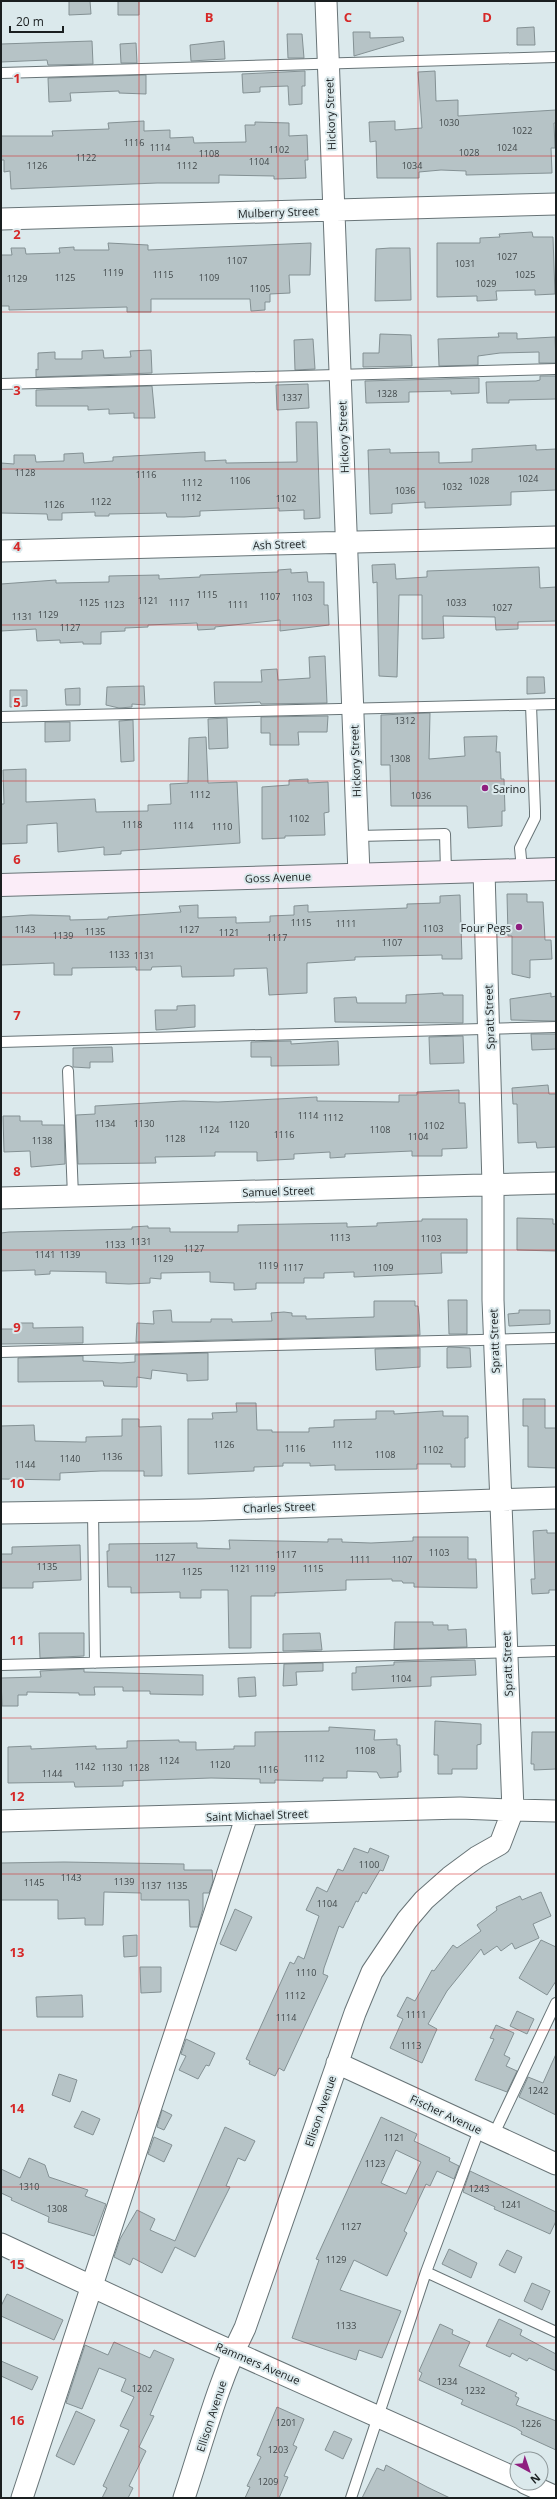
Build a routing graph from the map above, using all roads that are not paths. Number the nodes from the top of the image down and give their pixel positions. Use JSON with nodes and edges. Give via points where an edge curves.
{"nodes":[{"id":1,"x":326,"y":1,"type":"edge"},
{"id":2,"x":556,"y":57,"type":"edge"},
{"id":3,"x":328,"y":64,"type":"junction"},
{"id":4,"x":1,"y":73,"type":"edge"},
{"id":5,"x":556,"y":204,"type":"edge"},
{"id":6,"x":334,"y":210,"type":"junction"},
{"id":7,"x":1,"y":219,"type":"edge"},
{"id":8,"x":556,"y":369,"type":"edge"},
{"id":9,"x":340,"y":375,"type":"junction"},
{"id":10,"x":1,"y":384,"type":"edge"},
{"id":11,"x":556,"y":537,"type":"edge"},
{"id":12,"x":347,"y":542,"type":"junction"},
{"id":13,"x":1,"y":551,"type":"edge"},
{"id":14,"x":556,"y":704,"type":"edge"},
{"id":15,"x":531,"y":705,"type":"junction"},
{"id":16,"x":353,"y":710,"type":"junction"},
{"id":17,"x":1,"y":718,"type":"edge"},
{"id":18,"x":358,"y":836,"type":"junction"},
{"id":19,"x":556,"y":869,"type":"edge"},
{"id":20,"x":484,"y":870,"type":"junction"},
{"id":21,"x":522,"y":870,"type":"junction"},
{"id":22,"x":446,"y":872,"type":"junction"},
{"id":23,"x":359,"y":874,"type":"junction"},
{"id":24,"x":1,"y":885,"type":"edge"},
{"id":25,"x":556,"y":1026,"type":"edge"},
{"id":26,"x":489,"y":1028,"type":"junction"},
{"id":27,"x":1,"y":1042,"type":"edge"},
{"id":28,"x":68,"y":1071,"type":"dead end"},
{"id":29,"x":556,"y":1183,"type":"edge"},
{"id":30,"x":493,"y":1185,"type":"junction"},
{"id":31,"x":73,"y":1196,"type":"junction"},
{"id":32,"x":1,"y":1198,"type":"edge"},
{"id":33,"x":556,"y":1338,"type":"edge"},
{"id":34,"x":494,"y":1339,"type":"junction"},
{"id":35,"x":1,"y":1352,"type":"edge"},
{"id":36,"x":556,"y":1498,"type":"edge"},
{"id":37,"x":502,"y":1499,"type":"junction"},
{"id":38,"x":93,"y":1511,"type":"junction"},
{"id":39,"x":1,"y":1513,"type":"edge"},
{"id":40,"x":556,"y":1651,"type":"edge"},
{"id":41,"x":506,"y":1652,"type":"junction"},
{"id":42,"x":95,"y":1663,"type":"junction"},
{"id":43,"x":1,"y":1665,"type":"edge"},
{"id":44,"x":513,"y":1810,"type":"junction"},
{"id":45,"x":556,"y":1811,"type":"edge"},
{"id":46,"x":247,"y":1815,"type":"junction"},
{"id":47,"x":1,"y":1821,"type":"edge"},
{"id":48,"x":556,"y":2003,"type":"edge"},
{"id":49,"x":337,"y":2063,"type":"junction"},
{"id":50,"x":486,"y":2133,"type":"junction"},
{"id":51,"x":556,"y":2164,"type":"edge"},
{"id":52,"x":1,"y":2244,"type":"edge"},
{"id":53,"x":426,"y":2272,"type":"junction"},
{"id":54,"x":91,"y":2286,"type":"junction"},
{"id":55,"x":556,"y":2332,"type":"edge"},
{"id":56,"x":233,"y":2352,"type":"junction"},
{"id":57,"x":378,"y":2416,"type":"junction"},
{"id":58,"x":509,"y":2476,"type":"edge"},
{"id":59,"x":543,"y":2491,"type":"edge"},
{"id":60,"x":556,"y":2497,"type":"edge"},
{"id":61,"x":22,"y":2498,"type":"edge"},
{"id":62,"x":184,"y":2498,"type":"edge"},
{"id":63,"x":351,"y":2498,"type":"edge"}],
"edges":[{"from":1,"to":3,"type":"street","name":"Hickory Street"},
{"from":2,"to":3,"type":"lane"},
{"from":3,"to":4,"type":"lane"},
{"from":3,"to":6,"type":"street","name":"Hickory Street"},
{"from":5,"to":6,"type":"street","name":"Mulberry Street"},
{"from":6,"to":7,"type":"street","name":"Mulberry Street"},
{"from":6,"to":9,"type":"street","name":"Hickory Street"},
{"from":8,"to":9,"type":"lane"},
{"from":9,"to":10,"type":"lane"},
{"from":9,"to":12,"type":"street","name":"Hickory Street"},
{"from":11,"to":12,"type":"street","name":"Ash Street"},
{"from":12,"to":13,"type":"street","name":"Ash Street"},
{"from":12,"to":16,"type":"street","name":"Hickory Street"},
{"from":14,"to":15,"type":"lane"},
{"from":15,"to":16,"type":"lane"},
{"from":15,"to":21,"type":"lane","via":[[535,811],[533,822],[520,848]]},
{"from":16,"to":17,"type":"lane"},
{"from":16,"to":18,"type":"street","name":"Hickory Street"},
{"from":18,"to":22,"type":"lane","via":[[445,834]]},
{"from":18,"to":23,"type":"street","name":"Hickory Street"},
{"from":19,"to":21,"type":"main road","name":"Goss Avenue"},
{"from":20,"to":21,"type":"main road","name":"Goss Avenue"},
{"from":20,"to":22,"type":"main road","name":"Goss Avenue"},
{"from":20,"to":26,"type":"street","name":"Spratt Street"},
{"from":22,"to":23,"type":"main road","name":"Goss Avenue"},
{"from":23,"to":24,"type":"main road","name":"Goss Avenue"},
{"from":25,"to":26,"type":"lane"},
{"from":26,"to":27,"type":"lane"},
{"from":26,"to":30,"type":"street","name":"Spratt Street"},
{"from":28,"to":31,"type":"lane"},
{"from":29,"to":30,"type":"street","name":"Samuel Street"},
{"from":30,"to":31,"type":"street","name":"Samuel Street"},
{"from":30,"to":34,"type":"street","name":"Spratt Street"},
{"from":31,"to":32,"type":"street","name":"Samuel Street"},
{"from":33,"to":34,"type":"lane"},
{"from":34,"to":35,"type":"lane"},
{"from":34,"to":37,"type":"street","name":"Spratt Street"},
{"from":36,"to":37,"type":"street","name":"Charles Street"},
{"from":37,"to":38,"type":"street","name":"Charles Street"},
{"from":37,"to":41,"type":"street","name":"Spratt Street"},
{"from":38,"to":39,"type":"street","name":"Charles Street"},
{"from":38,"to":42,"type":"lane"},
{"from":40,"to":41,"type":"lane"},
{"from":41,"to":42,"type":"lane"},
{"from":41,"to":44,"type":"street","name":"Spratt Street"},
{"from":42,"to":43,"type":"lane"},
{"from":44,"to":45,"type":"street"},
{"from":44,"to":46,"type":"street","name":"Saint Michael Street","via":[[460,1808]]},
{"from":44,"to":49,"type":"street","name":"Ellison Avenue","via":[[500,1844],[477,1857],[424,1900],[390,1941],[372,1972]]},
{"from":46,"to":47,"type":"street","name":"Saint Michael Street"},
{"from":46,"to":54,"type":"street"},
{"from":48,"to":50,"type":"lane"},
{"from":49,"to":50,"type":"street","name":"Fischer Avenue"},
{"from":49,"to":56,"type":"street","name":"Ellison Avenue","via":[[245,2328]]},
{"from":50,"to":51,"type":"street","name":"Fischer Avenue"},
{"from":50,"to":53,"type":"lane"},
{"from":52,"to":54,"type":"street","name":"Rammers Avenue"},
{"from":53,"to":55,"type":"lane"},
{"from":53,"to":57,"type":"lane"},
{"from":54,"to":56,"type":"street","name":"Rammers Avenue"},
{"from":54,"to":61,"type":"street"},
{"from":56,"to":57,"type":"street","name":"Rammers Avenue"},
{"from":56,"to":62,"type":"street","name":"Ellison Avenue"},
{"from":57,"to":58,"type":"street","name":"Rammers Avenue"},
{"from":57,"to":63,"type":"lane"},
{"from":59,"to":60,"type":"street"}]}
